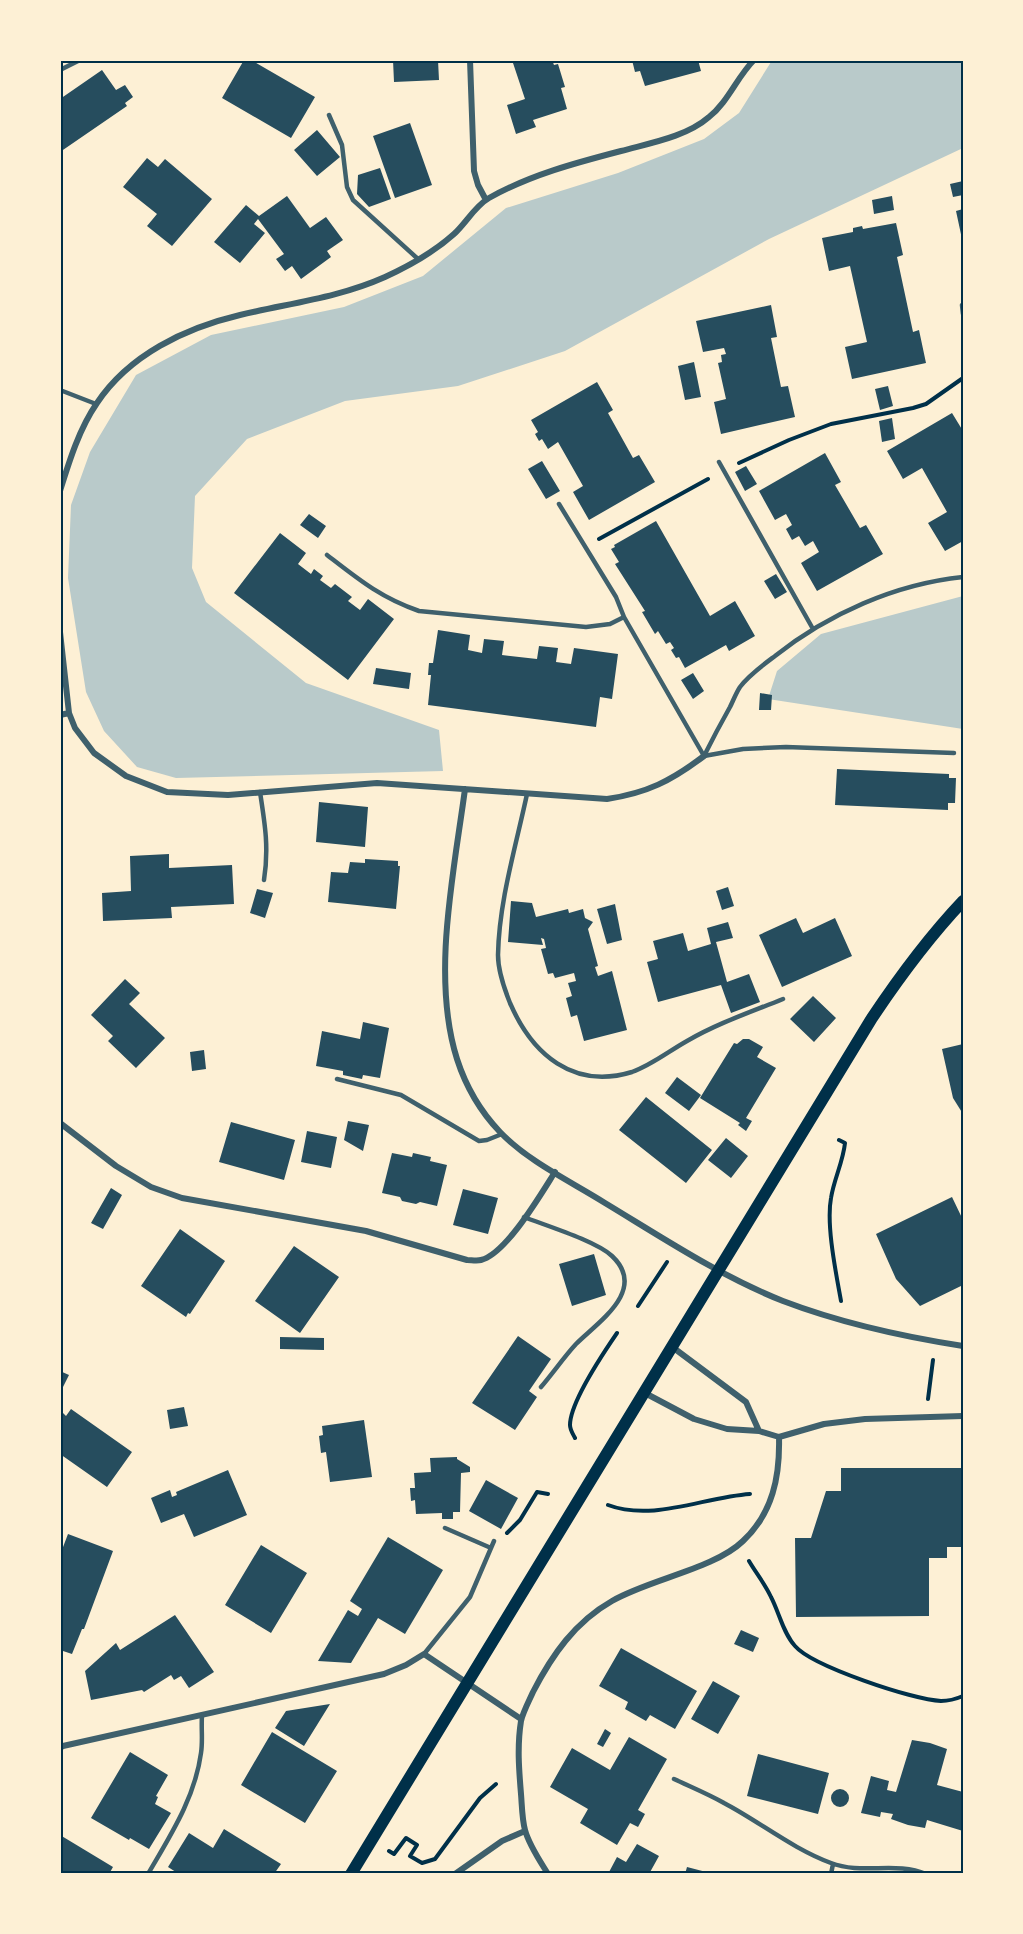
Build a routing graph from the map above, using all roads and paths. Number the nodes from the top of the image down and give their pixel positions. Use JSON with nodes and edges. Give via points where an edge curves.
{"nodes":[{"id":1,"x":80,"y":60,"type":"edge"},
{"id":2,"x":470,"y":60,"type":"edge"},
{"id":3,"x":754,"y":60,"type":"edge"},
{"id":4,"x":60,"y":70,"type":"edge"},
{"id":5,"x":329,"y":115,"type":"dead end"},
{"id":6,"x":486,"y":200,"type":"junction"},
{"id":7,"x":418,"y":259,"type":"junction"},
{"id":8,"x":962,"y":305,"type":"edge"},
{"id":9,"x":963,"y":314,"type":"edge"},
{"id":10,"x":963,"y":378,"type":"edge"},
{"id":11,"x":60,"y":390,"type":"edge"},
{"id":12,"x":96,"y":404,"type":"junction"},
{"id":13,"x":719,"y":462,"type":"dead end"},
{"id":14,"x":724,"y":471,"type":"junction"},
{"id":15,"x":705,"y":481,"type":"dead end"},
{"id":16,"x":60,"y":491,"type":"edge"},
{"id":17,"x":559,"y":504,"type":"dead end"},
{"id":18,"x":586,"y":547,"type":"junction"},
{"id":19,"x":327,"y":555,"type":"dead end"},
{"id":20,"x":963,"y":577,"type":"edge"},
{"id":21,"x":624,"y":617,"type":"junction"},
{"id":22,"x":813,"y":629,"type":"junction"},
{"id":23,"x":60,"y":633,"type":"edge"},
{"id":24,"x":69,"y":713,"type":"junction"},
{"id":25,"x":60,"y":715,"type":"edge"},
{"id":26,"x":954,"y":753,"type":"dead end"},
{"id":27,"x":704,"y":756,"type":"junction"},
{"id":28,"x":465,"y":789,"type":"junction"},
{"id":29,"x":260,"y":792,"type":"junction"},
{"id":30,"x":527,"y":794,"type":"junction"},
{"id":31,"x":264,"y":880,"type":"dead end"},
{"id":32,"x":963,"y":901,"type":"edge"},
{"id":33,"x":783,"y":999,"type":"dead end"},
{"id":34,"x":337,"y":1079,"type":"dead end"},
{"id":35,"x":60,"y":1123,"type":"edge"},
{"id":36,"x":502,"y":1134,"type":"junction"},
{"id":37,"x":839,"y":1140,"type":"dead end"},
{"id":38,"x":555,"y":1172,"type":"junction"},
{"id":39,"x":524,"y":1217,"type":"junction"},
{"id":40,"x":668,"y":1262,"type":"dead end"},
{"id":41,"x":842,"y":1303,"type":"dead end"},
{"id":42,"x":632,"y":1313,"type":"dead end"},
{"id":43,"x":620,"y":1329,"type":"dead end"},
{"id":44,"x":671,"y":1346,"type":"junction"},
{"id":45,"x":963,"y":1346,"type":"edge"},
{"id":46,"x":933,"y":1359,"type":"dead end"},
{"id":47,"x":541,"y":1387,"type":"dead end"},
{"id":48,"x":643,"y":1392,"type":"junction"},
{"id":49,"x":928,"y":1399,"type":"dead end"},
{"id":50,"x":963,"y":1416,"type":"edge"},
{"id":51,"x":759,"y":1431,"type":"junction"},
{"id":52,"x":779,"y":1437,"type":"junction"},
{"id":53,"x":575,"y":1438,"type":"dead end"},
{"id":54,"x":548,"y":1494,"type":"dead end"},
{"id":55,"x":750,"y":1494,"type":"dead end"},
{"id":56,"x":608,"y":1505,"type":"dead end"},
{"id":57,"x":445,"y":1528,"type":"dead end"},
{"id":58,"x":494,"y":1541,"type":"joint"},
{"id":59,"x":491,"y":1548,"type":"junction"},
{"id":60,"x":749,"y":1561,"type":"dead end"},
{"id":61,"x":424,"y":1654,"type":"junction"},
{"id":62,"x":963,"y":1696,"type":"edge"},
{"id":63,"x":201,"y":1715,"type":"junction"},
{"id":64,"x":521,"y":1719,"type":"junction"},
{"id":65,"x":61,"y":1746,"type":"edge"},
{"id":66,"x":674,"y":1779,"type":"dead end"},
{"id":67,"x":496,"y":1784,"type":"dead end"},
{"id":68,"x":525,"y":1831,"type":"junction"},
{"id":69,"x":389,"y":1851,"type":"dead end"},
{"id":70,"x":833,"y":1864,"type":"junction"},
{"id":71,"x":148,"y":1874,"type":"edge"},
{"id":72,"x":351,"y":1874,"type":"edge"},
{"id":73,"x":454,"y":1874,"type":"edge"},
{"id":74,"x":548,"y":1874,"type":"edge"},
{"id":75,"x":831,"y":1874,"type":"edge"},
{"id":76,"x":926,"y":1874,"type":"edge"}],
"edges":[{"from":1,"to":4,"type":"lane"},
{"from":2,"to":6,"type":"street","via":[[474,171]]},
{"from":3,"to":6,"type":"street","via":[[710,117],[692,129],[559,168]]},
{"from":5,"to":7,"type":"lane","via":[[342,145],[347,187],[353,200]]},
{"from":6,"to":7,"type":"street","via":[[454,233]]},
{"from":7,"to":12,"type":"street","via":[[384,278],[346,292],[193,329],[140,359]]},
{"from":8,"to":9,"type":"lane"},
{"from":10,"to":14,"type":"path","via":[[926,404],[831,424]]},
{"from":11,"to":12,"type":"lane"},
{"from":12,"to":16,"type":"street"},
{"from":13,"to":14,"type":"lane"},
{"from":14,"to":22,"type":"lane"},
{"from":15,"to":18,"type":"path"},
{"from":17,"to":18,"type":"lane"},
{"from":18,"to":21,"type":"lane"},
{"from":19,"to":21,"type":"lane","via":[[373,590],[419,611],[586,627],[610,624]]},
{"from":20,"to":22,"type":"lane","via":[[896,591]]},
{"from":21,"to":27,"type":"lane"},
{"from":22,"to":27,"type":"lane","via":[[740,687]]},
{"from":23,"to":24,"type":"street"},
{"from":24,"to":25,"type":"street"},
{"from":24,"to":29,"type":"street","via":[[94,753],[126,776],[147,785],[167,792],[194,794]]},
{"from":26,"to":27,"type":"lane","via":[[786,747]]},
{"from":27,"to":30,"type":"street","via":[[659,786],[633,795],[607,799]]},
{"from":28,"to":29,"type":"street","via":[[377,783]]},
{"from":28,"to":30,"type":"street"},
{"from":28,"to":36,"type":"street","via":[[447,930],[445,978],[449,1020],[456,1057],[468,1086]]},
{"from":29,"to":31,"type":"lane","via":[[267,838]]},
{"from":30,"to":33,"type":"lane","via":[[502,909],[498,957],[503,986],[515,1013],[546,1058],[587,1075],[632,1072],[716,1026]]},
{"from":32,"to":44,"type":"main road","via":[[934,931],[872,1018]]},
{"from":34,"to":36,"type":"lane","via":[[401,1095],[479,1141]]},
{"from":35,"to":39,"type":"street","via":[[116,1166],[151,1187],[182,1198],[366,1231],[467,1260],[482,1260],[496,1252]]},
{"from":36,"to":38,"type":"street"},
{"from":37,"to":41,"type":"path","via":[[845,1143],[844,1153],[830,1200],[830,1222]]},
{"from":38,"to":39,"type":"street"},
{"from":38,"to":45,"type":"street","via":[[747,1286],[838,1318]]},
{"from":39,"to":47,"type":"lane","via":[[598,1247],[612,1257],[623,1276],[621,1299],[575,1345]]},
{"from":40,"to":42,"type":"path"},
{"from":43,"to":53,"type":"path","via":[[594,1366],[575,1408],[570,1427]]},
{"from":44,"to":48,"type":"main road"},
{"from":44,"to":51,"type":"street","via":[[746,1402]]},
{"from":46,"to":49,"type":"path"},
{"from":48,"to":51,"type":"street","via":[[694,1419],[728,1429]]},
{"from":48,"to":72,"type":"main road"},
{"from":50,"to":52,"type":"street","via":[[864,1419]]},
{"from":51,"to":52,"type":"street"},
{"from":52,"to":64,"type":"street","via":[[777,1481],[771,1500],[751,1533],[728,1553],[638,1587],[590,1615],[556,1651]]},
{"from":54,"to":58,"type":"path","via":[[537,1492],[520,1520]]},
{"from":55,"to":56,"type":"path","via":[[654,1511],[624,1511]]},
{"from":57,"to":59,"type":"lane"},
{"from":58,"to":59,"type":"lane"},
{"from":59,"to":61,"type":"lane","via":[[470,1598]]},
{"from":60,"to":62,"type":"path","via":[[797,1649],[828,1666],[907,1695],[939,1701]]},
{"from":61,"to":63,"type":"street","via":[[384,1674]]},
{"from":61,"to":64,"type":"street"},
{"from":63,"to":65,"type":"street"},
{"from":63,"to":71,"type":"lane","via":[[201,1752],[195,1782],[181,1816]]},
{"from":64,"to":68,"type":"street","via":[[519,1774]]},
{"from":66,"to":70,"type":"lane"},
{"from":67,"to":69,"type":"path","via":[[480,1798],[435,1859],[422,1863],[410,1856],[417,1845],[406,1838],[394,1854]]},
{"from":68,"to":73,"type":"street","via":[[502,1841]]},
{"from":68,"to":74,"type":"street"},
{"from":70,"to":75,"type":"lane"},
{"from":70,"to":76,"type":"lane","via":[[918,1870]]}]}
